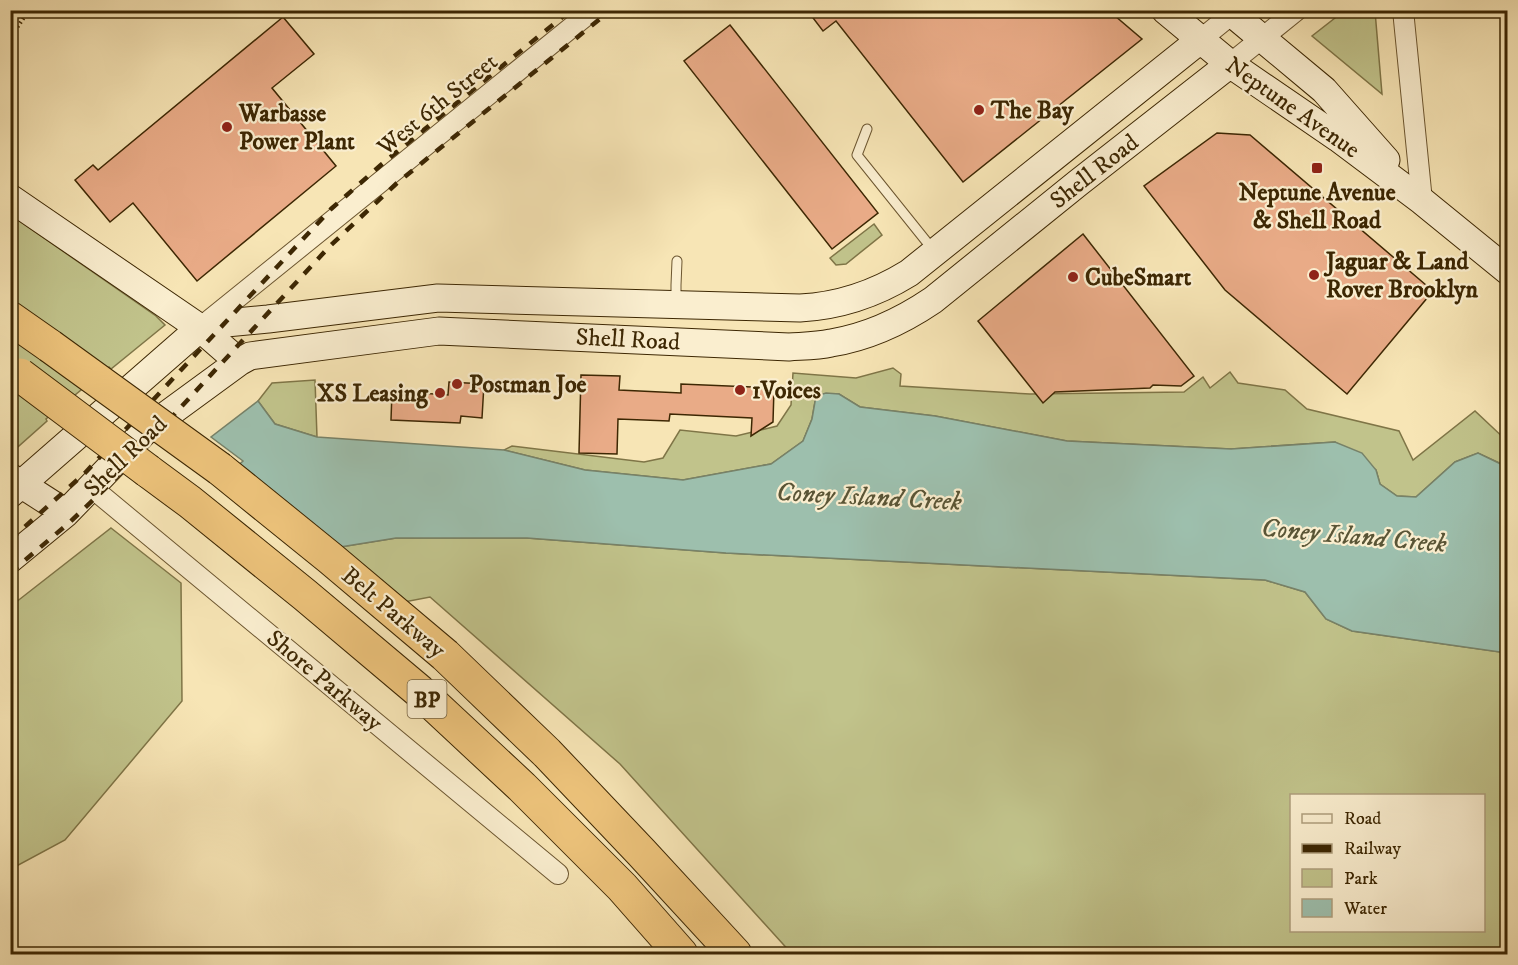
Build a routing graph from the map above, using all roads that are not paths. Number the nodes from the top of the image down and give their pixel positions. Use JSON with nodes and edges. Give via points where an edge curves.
{"nodes":[{"id":1,"x":593,"y":10,"type":"edge"},
{"id":2,"x":1165,"y":10,"type":"edge"},
{"id":3,"x":1297,"y":10,"type":"edge"},
{"id":4,"x":1403,"y":10,"type":"edge"},
{"id":5,"x":1233,"y":12,"type":"edge"},
{"id":6,"x":1262,"y":39,"type":"junction"},
{"id":7,"x":1200,"y":40,"type":"junction"},
{"id":8,"x":1230,"y":64,"type":"junction"},
{"id":9,"x":867,"y":129,"type":"dead end"},
{"id":10,"x":10,"y":198,"type":"edge"},
{"id":11,"x":1422,"y":201,"type":"junction"},
{"id":12,"x":935,"y":253,"type":"junction"},
{"id":13,"x":677,"y":261,"type":"dead end"},
{"id":14,"x":1508,"y":271,"type":"edge"},
{"id":15,"x":676,"y":305,"type":"junction"},
{"id":16,"x":10,"y":318,"type":"edge"},
{"id":17,"x":200,"y":328,"type":"junction"},
{"id":18,"x":239,"y":362,"type":"junction"},
{"id":19,"x":15,"y":372,"type":"edge"},
{"id":20,"x":14,"y":485,"type":"edge"},
{"id":21,"x":91,"y":487,"type":"junction"},
{"id":22,"x":66,"y":513,"type":"junction"},
{"id":23,"x":10,"y":559,"type":"edge"},
{"id":24,"x":558,"y":874,"type":"dead end"},
{"id":25,"x":681,"y":954,"type":"edge"},
{"id":26,"x":735,"y":954,"type":"edge"}],
"edges":[{"from":1,"to":17,"type":"street","name":"West 6th Street"},
{"from":2,"to":7,"type":"main road","name":"Neptune Avenue"},
{"from":3,"to":6,"type":"street"},
{"from":4,"to":11,"type":"street"},
{"from":5,"to":6,"type":"main road","name":"Neptune Avenue"},
{"from":5,"to":7,"type":"street"},
{"from":6,"to":8,"type":"street"},
{"from":6,"to":11,"type":"main road","name":"Neptune Avenue","via":[[1324,90]]},
{"from":7,"to":8,"type":"main road","name":"Neptune Avenue"},
{"from":7,"to":12,"type":"main road","name":"Shell Road"},
{"from":8,"to":11,"type":"main road","name":"Neptune Avenue"},
{"from":8,"to":18,"type":"main road","name":"Shell Road","via":[[933,300],[902,319],[861,336],[829,344],[789,347],[439,331],[250,356]]},
{"from":9,"to":12,"type":"lane","via":[[857,155]]},
{"from":10,"to":17,"type":"main road"},
{"from":11,"to":14,"type":"main road","name":"Neptune Avenue"},
{"from":12,"to":15,"type":"main road","name":"Shell Road","via":[[890,285],[837,304],[800,308]]},
{"from":13,"to":15,"type":"lane"},
{"from":15,"to":17,"type":"main road","name":"Shell Road","via":[[438,298]]},
{"from":16,"to":26,"type":"highway","name":"Belt Parkway","number":"BP","bridge":true,"via":[[220,469],[445,655],[547,753]]},
{"from":17,"to":18,"type":"main road"},
{"from":17,"to":20,"type":"main road","name":"Shell Road"},
{"from":18,"to":21,"type":"main road","name":"Shell Road","via":[[146,430]]},
{"from":19,"to":25,"type":"highway","name":"Belt Parkway","number":"BP","bridge":true,"via":[[190,502],[419,691],[622,887]]},
{"from":20,"to":22,"type":"main road"},
{"from":21,"to":22,"type":"main road","name":"Shell Road"},
{"from":21,"to":24,"type":"street","name":"Shore Parkway"},
{"from":22,"to":23,"type":"main road","name":"Shell Road"}]}
